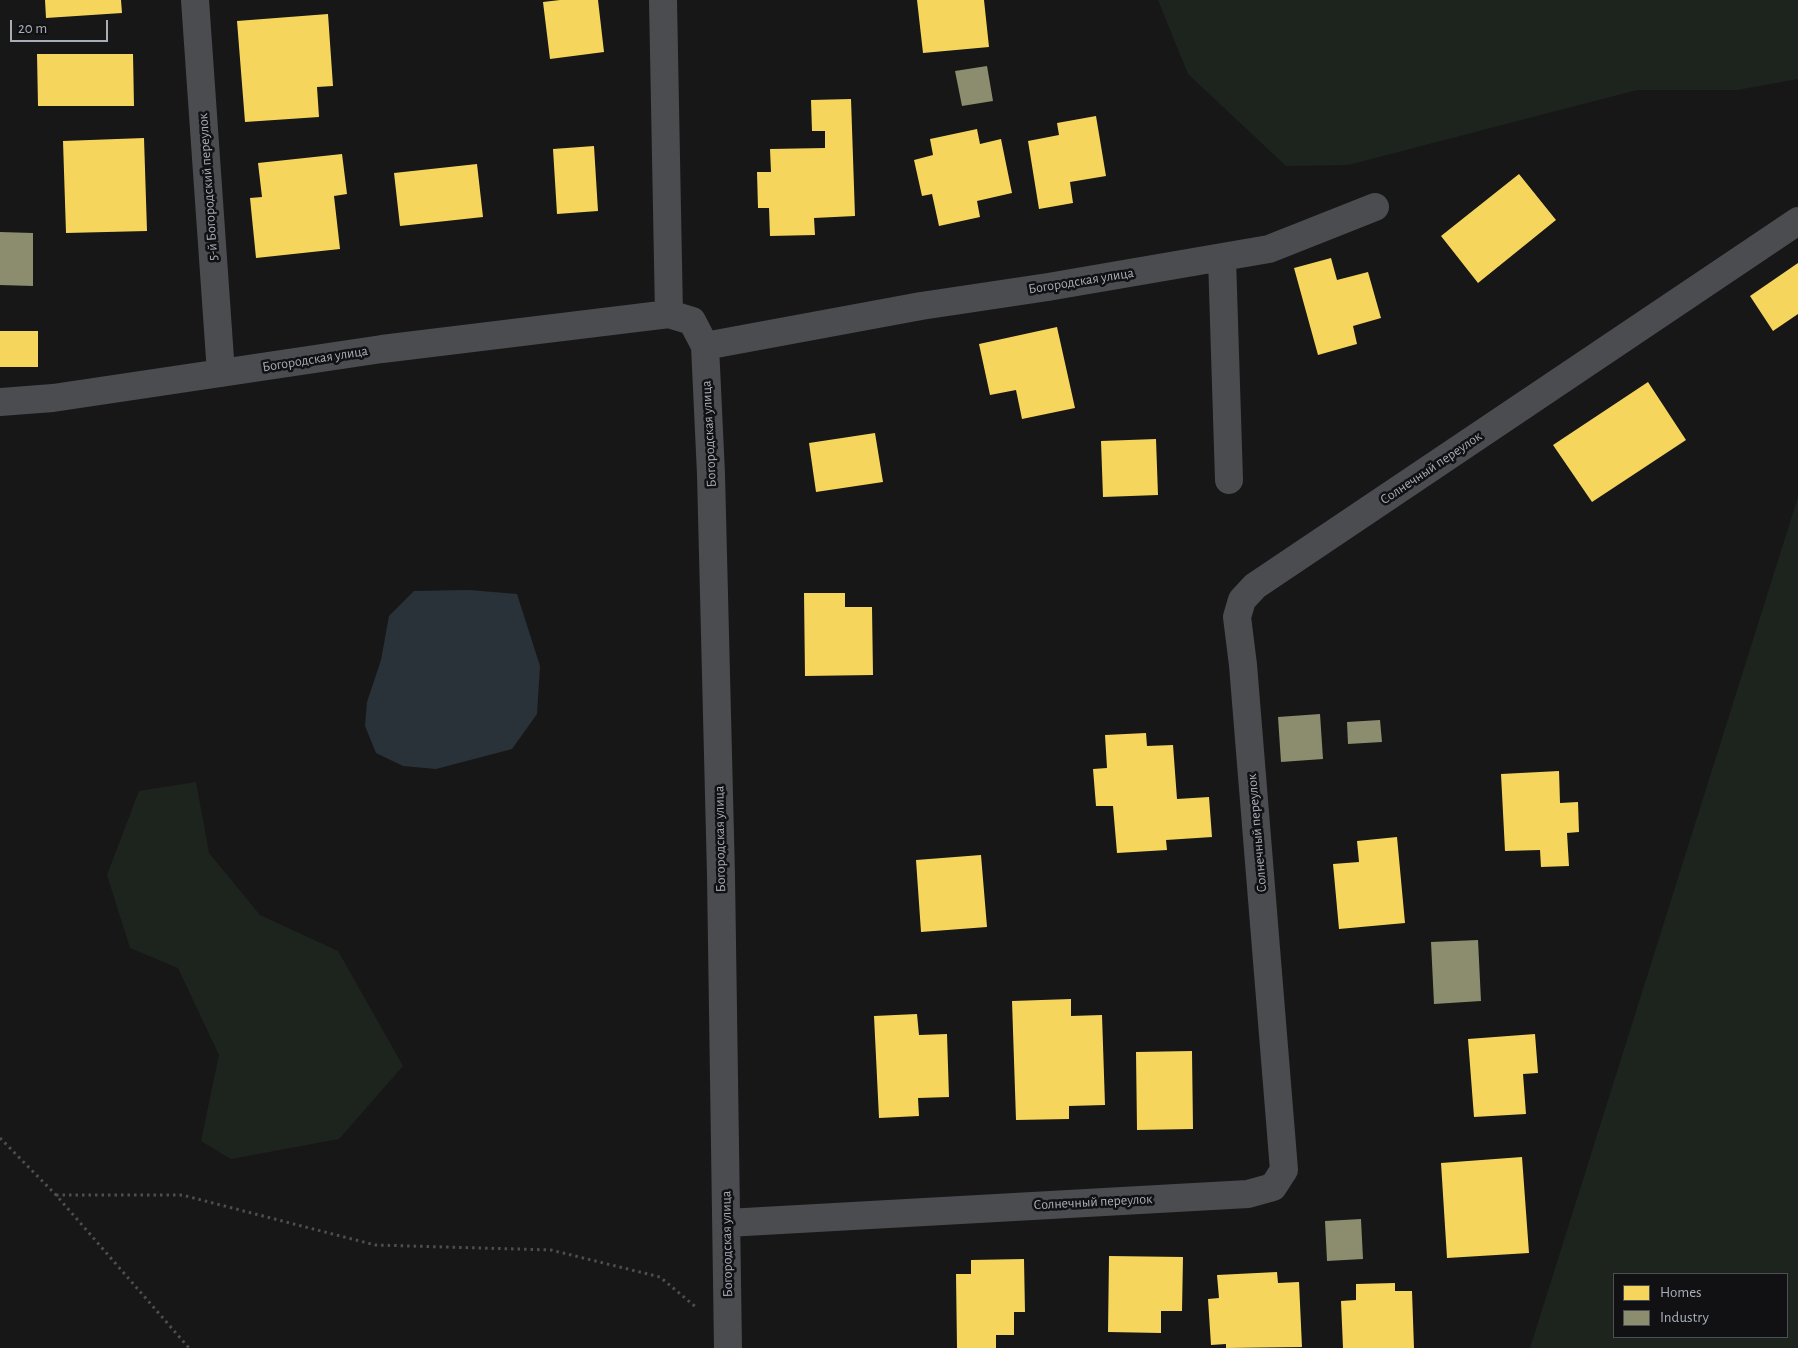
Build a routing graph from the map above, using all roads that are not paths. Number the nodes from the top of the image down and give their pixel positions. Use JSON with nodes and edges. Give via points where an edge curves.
{"nodes":[{"id":1,"x":195,"y":0,"type":"edge"},
{"id":2,"x":664,"y":0,"type":"edge"},
{"id":3,"x":1375,"y":207,"type":"dead end"},
{"id":4,"x":1798,"y":222,"type":"edge"},
{"id":5,"x":1222,"y":258,"type":"junction"},
{"id":6,"x":669,"y":314,"type":"junction"},
{"id":7,"x":705,"y":346,"type":"junction"},
{"id":8,"x":221,"y":373,"type":"junction"},
{"id":9,"x":0,"y":402,"type":"edge"},
{"id":10,"x":1229,"y":480,"type":"dead end"},
{"id":11,"x":727,"y":1223,"type":"junction"},
{"id":12,"x":728,"y":1340,"type":"edge"}],
"edges":[{"from":1,"to":8,"type":"street","name":"5-й Богородский переулок"},
{"from":2,"to":6,"type":"street"},
{"from":3,"to":5,"type":"street","name":"Богородская улица","via":[[1269,249]]},
{"from":4,"to":11,"type":"street","name":"Солнечный переулок","via":[[1255,586],[1242,600],[1237,617],[1284,1170],[1273,1188],[1248,1194]]},
{"from":5,"to":7,"type":"street","name":"Богородская улица","via":[[921,306]]},
{"from":5,"to":10,"type":"street"},
{"from":6,"to":7,"type":"street","name":"Богородская улица","via":[[692,321]]},
{"from":6,"to":8,"type":"street","name":"Богородская улица","via":[[382,349]]},
{"from":7,"to":11,"type":"street","name":"Богородская улица","via":[[716,660]]},
{"from":8,"to":9,"type":"street","name":"Богородская улица","via":[[53,398]]},
{"from":11,"to":12,"type":"street","name":"Богородская улица"}]}
